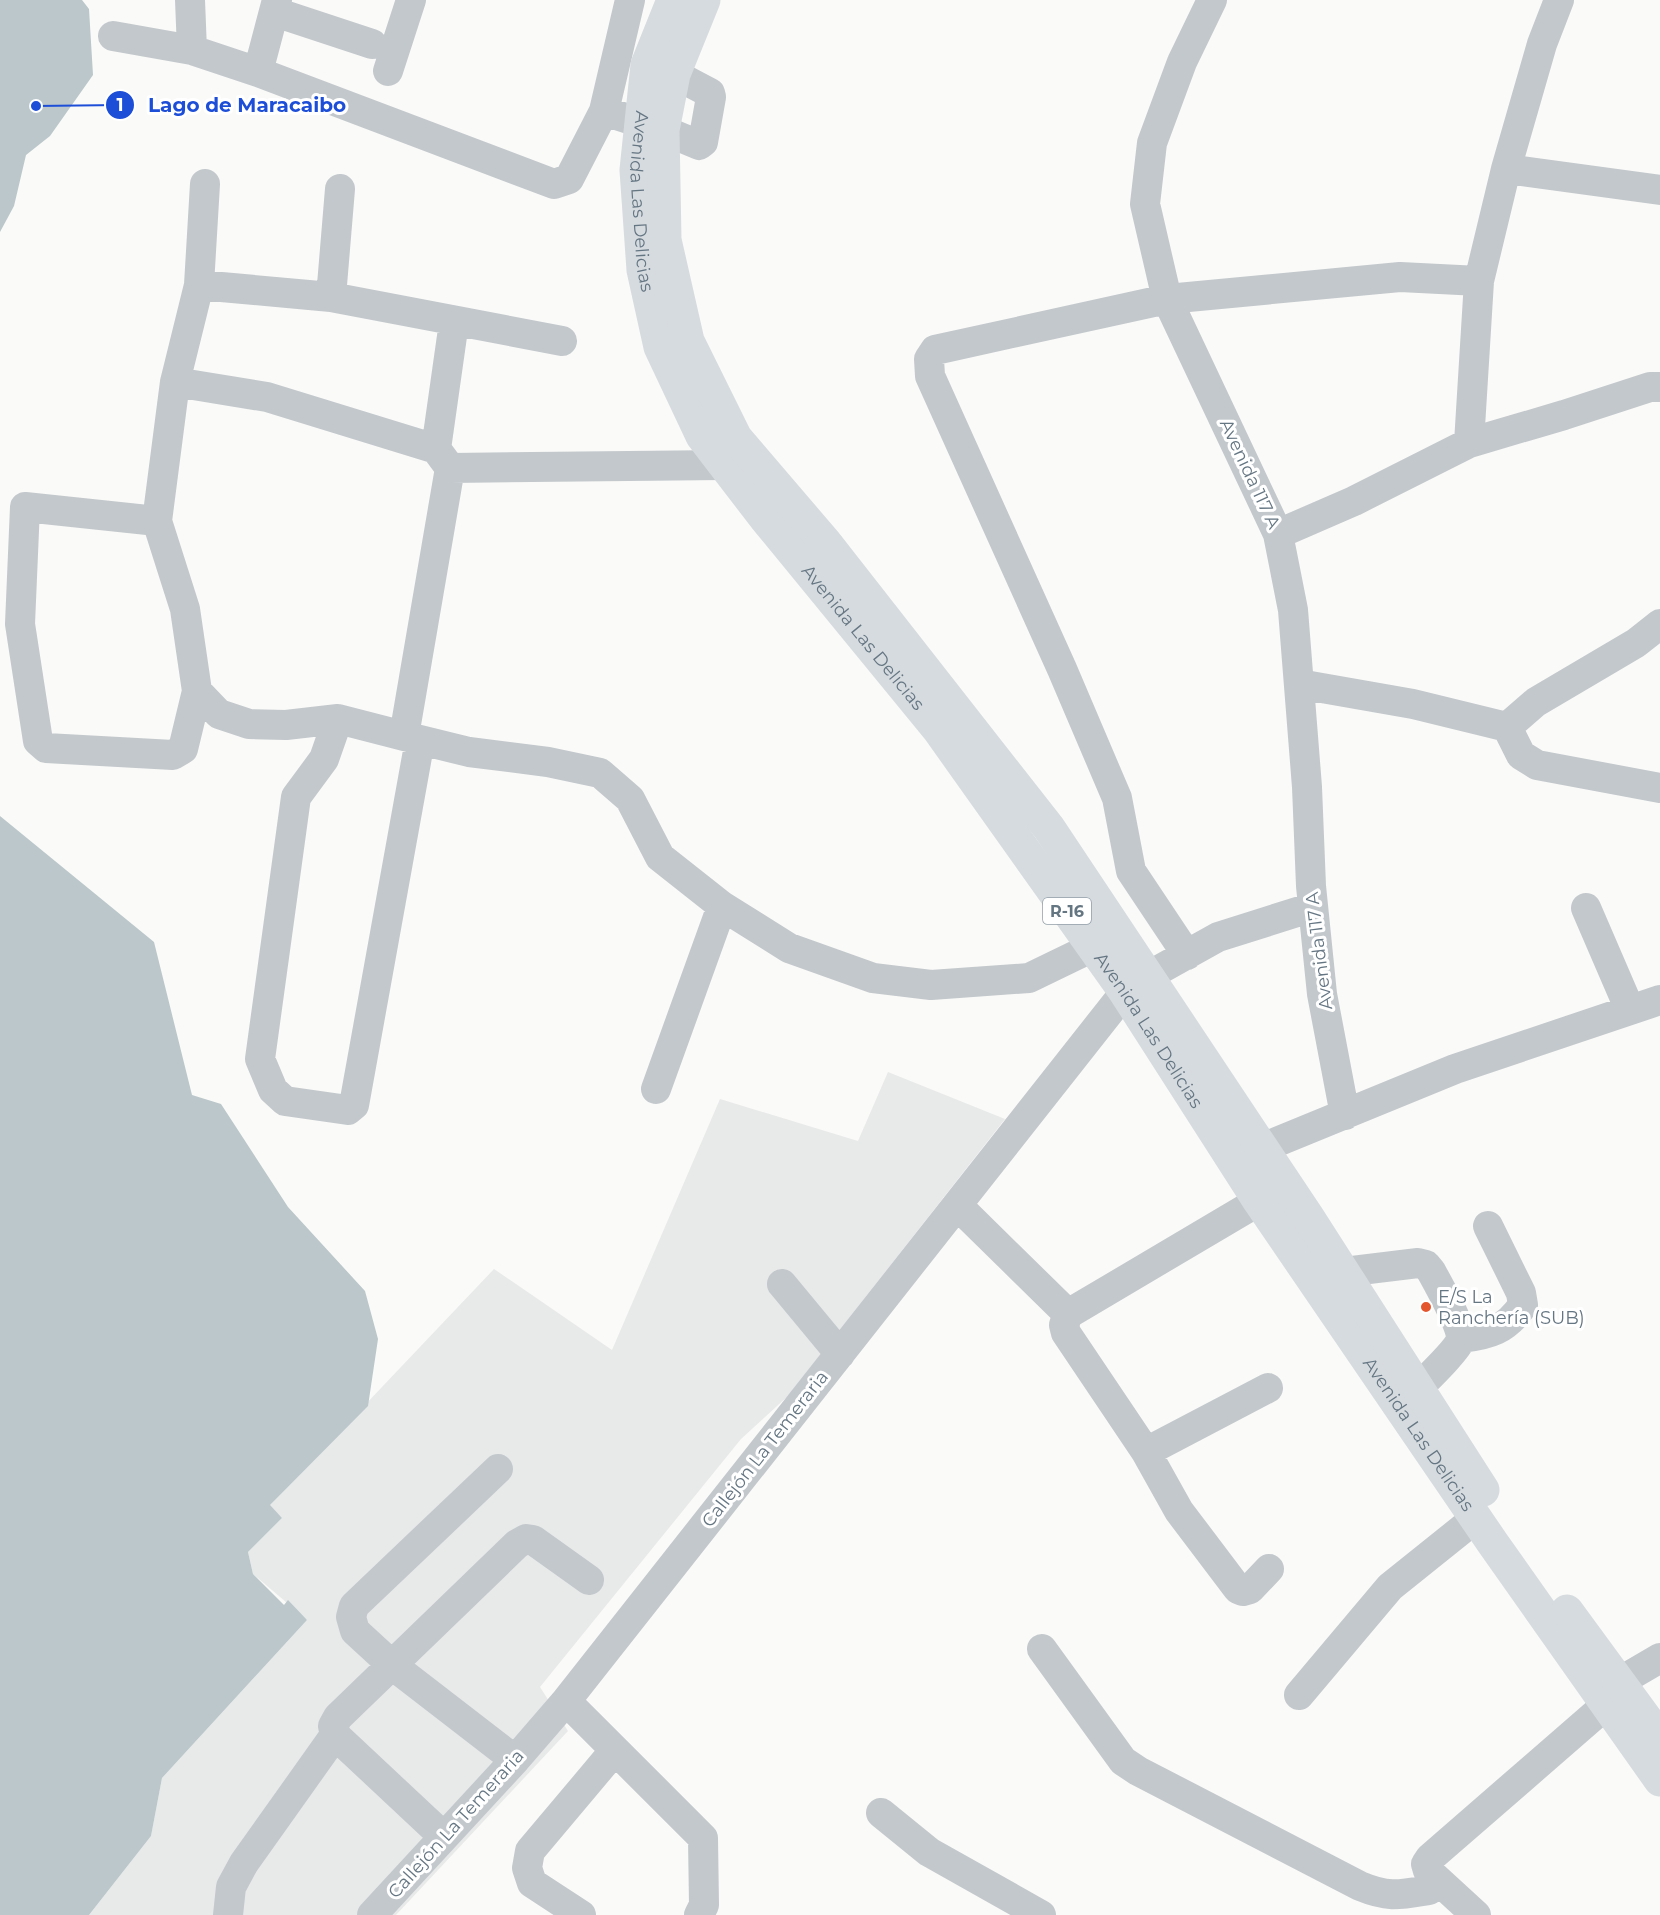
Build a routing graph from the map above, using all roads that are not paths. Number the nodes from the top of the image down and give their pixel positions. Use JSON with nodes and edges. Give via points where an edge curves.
{"nodes":[{"id":1,"x":190,"y":0,"type":"edge"},
{"id":2,"x":411,"y":0,"type":"edge"},
{"id":3,"x":630,"y":0,"type":"edge"},
{"id":4,"x":673,"y":0,"type":"edge"},
{"id":5,"x":704,"y":0,"type":"edge"},
{"id":6,"x":1212,"y":0,"type":"edge"},
{"id":7,"x":1558,"y":0,"type":"edge"},
{"id":8,"x":276,"y":6,"type":"edge"},
{"id":9,"x":113,"y":36,"type":"dead end"},
{"id":10,"x":372,"y":44,"type":"dead end"},
{"id":11,"x":192,"y":50,"type":"junction"},
{"id":12,"x":388,"y":71,"type":"dead end"},
{"id":13,"x":258,"y":72,"type":"junction"},
{"id":14,"x":603,"y":111,"type":"junction"},
{"id":15,"x":652,"y":126,"type":"junction"},
{"id":16,"x":1506,"y":169,"type":"junction"},
{"id":17,"x":205,"y":184,"type":"dead end"},
{"id":18,"x":340,"y":189,"type":"dead end"},
{"id":19,"x":1660,"y":190,"type":"edge"},
{"id":20,"x":1479,"y":281,"type":"junction"},
{"id":21,"x":199,"y":285,"type":"junction"},
{"id":22,"x":331,"y":297,"type":"junction"},
{"id":23,"x":1167,"y":299,"type":"junction"},
{"id":24,"x":454,"y":322,"type":"junction"},
{"id":25,"x":562,"y":341,"type":"dead end"},
{"id":26,"x":175,"y":382,"type":"junction"},
{"id":27,"x":1660,"y":387,"type":"edge"},
{"id":28,"x":1469,"y":443,"type":"junction"},
{"id":29,"x":443,"y":458,"type":"junction"},
{"id":30,"x":724,"y":465,"type":"junction"},
{"id":31,"x":157,"y":521,"type":"junction"},
{"id":32,"x":1278,"y":534,"type":"junction"},
{"id":33,"x":1660,"y":624,"type":"edge"},
{"id":34,"x":1299,"y":684,"type":"junction"},
{"id":35,"x":197,"y":692,"type":"junction"},
{"id":36,"x":338,"y":719,"type":"junction"},
{"id":37,"x":1508,"y":727,"type":"junction"},
{"id":38,"x":412,"y":738,"type":"junction"},
{"id":39,"x":1660,"y":788,"type":"edge"},
{"id":40,"x":722,"y":906,"type":"junction"},
{"id":41,"x":1313,"y":907,"type":"junction"},
{"id":42,"x":1586,"y":908,"type":"dead end"},
{"id":43,"x":1093,"y":947,"type":"junction"},
{"id":44,"x":1187,"y":955,"type":"junction"},
{"id":45,"x":1137,"y":984,"type":"junction"},
{"id":46,"x":1660,"y":1000,"type":"edge"},
{"id":47,"x":1630,"y":1010,"type":"junction"},
{"id":48,"x":656,"y":1089,"type":"dead end"},
{"id":49,"x":1345,"y":1115,"type":"junction"},
{"id":50,"x":1262,"y":1148,"type":"junction"},
{"id":51,"x":1259,"y":1201,"type":"junction"},
{"id":52,"x":957,"y":1205,"type":"junction"},
{"id":53,"x":1488,"y":1226,"type":"dead end"},
{"id":54,"x":1344,"y":1272,"type":"junction"},
{"id":55,"x":782,"y":1284,"type":"dead end"},
{"id":56,"x":1068,"y":1314,"type":"junction"},
{"id":57,"x":1461,"y":1338,"type":"junction"},
{"id":58,"x":840,"y":1354,"type":"junction"},
{"id":59,"x":1268,"y":1388,"type":"dead end"},
{"id":60,"x":1418,"y":1388,"type":"junction"},
{"id":61,"x":1146,"y":1452,"type":"junction"},
{"id":62,"x":498,"y":1468,"type":"dead end"},
{"id":63,"x":1476,"y":1518,"type":"junction"},
{"id":64,"x":1269,"y":1569,"type":"dead end"},
{"id":65,"x":589,"y":1580,"type":"dead end"},
{"id":66,"x":1042,"y":1649,"type":"dead end"},
{"id":67,"x":1660,"y":1658,"type":"edge"},
{"id":68,"x":392,"y":1665,"type":"junction"},
{"id":69,"x":1612,"y":1693,"type":"junction"},
{"id":70,"x":1299,"y":1695,"type":"dead end"},
{"id":71,"x":566,"y":1701,"type":"junction"},
{"id":72,"x":335,"y":1735,"type":"junction"},
{"id":73,"x":1660,"y":1738,"type":"edge"},
{"id":74,"x":615,"y":1750,"type":"junction"},
{"id":75,"x":515,"y":1761,"type":"junction"},
{"id":76,"x":1660,"y":1780,"type":"edge"},
{"id":77,"x":881,"y":1813,"type":"dead end"},
{"id":78,"x":444,"y":1837,"type":"junction"},
{"id":79,"x":1434,"y":1886,"type":"junction"},
{"id":80,"x":228,"y":1915,"type":"edge"},
{"id":81,"x":372,"y":1915,"type":"edge"},
{"id":82,"x":580,"y":1915,"type":"edge"},
{"id":83,"x":699,"y":1915,"type":"edge"},
{"id":84,"x":1041,"y":1915,"type":"edge"},
{"id":85,"x":1406,"y":1915,"type":"edge"},
{"id":86,"x":1476,"y":1915,"type":"edge"}],
"edges":[{"from":1,"to":11,"type":"street"},
{"from":2,"to":12,"type":"street"},
{"from":3,"to":14,"type":"street"},
{"from":4,"to":15,"type":"main road","name":"Avenida Las Delicias","number":"R-16","via":[[647,65]]},
{"from":5,"to":15,"type":"main road","name":"Avenida Las Delicias","number":"R-16"},
{"from":6,"to":23,"type":"street","name":"Avenida 117 A","via":[[1182,62],[1152,143],[1145,204]]},
{"from":7,"to":16,"type":"street"},
{"from":8,"to":10,"type":"street"},
{"from":8,"to":13,"type":"street"},
{"from":9,"to":11,"type":"street"},
{"from":11,"to":13,"type":"street"},
{"from":13,"to":14,"type":"street","via":[[554,184],[569,179]]},
{"from":14,"to":15,"type":"street"},
{"from":15,"to":30,"type":"main road","name":"Avenida Las Delicias","number":"R-16","via":[[636,170],[644,270],[660,347],[702,436]]},
{"from":15,"to":45,"type":"main road","name":"Avenida Las Delicias","number":"R-16","via":[[665,240],[688,341],[736,438],[825,542],[1049,828]]},
{"from":16,"to":19,"type":"street"},
{"from":16,"to":20,"type":"street"},
{"from":17,"to":21,"type":"street"},
{"from":18,"to":22,"type":"street"},
{"from":20,"to":23,"type":"street","via":[[1400,277]]},
{"from":20,"to":28,"type":"street"},
{"from":21,"to":22,"type":"street"},
{"from":21,"to":26,"type":"street"},
{"from":22,"to":24,"type":"street"},
{"from":23,"to":32,"type":"street","name":"Avenida 117 A"},
{"from":23,"to":44,"type":"street","via":[[935,350],[929,359],[930,376],[1117,798],[1131,871]]},
{"from":24,"to":25,"type":"street"},
{"from":24,"to":29,"type":"street"},
{"from":26,"to":29,"type":"street","via":[[267,397]]},
{"from":26,"to":31,"type":"street"},
{"from":27,"to":28,"type":"street"},
{"from":28,"to":32,"type":"street"},
{"from":29,"to":30,"type":"street"},
{"from":29,"to":38,"type":"street"},
{"from":30,"to":43,"type":"main road","name":"Avenida Las Delicias","number":"R-16","via":[[938,729]]},
{"from":31,"to":35,"type":"street","via":[[185,609]]},
{"from":31,"to":35,"type":"street","via":[[25,507],[20,624],[38,741],[46,748],[174,755],[183,749]]},
{"from":32,"to":34,"type":"street","name":"Avenida 117 A","via":[[1293,610]]},
{"from":33,"to":37,"type":"street","via":[[1636,643],[1536,702]]},
{"from":34,"to":37,"type":"street","via":[[1413,704]]},
{"from":34,"to":41,"type":"street","name":"Avenida 117 A"},
{"from":35,"to":36,"type":"street","via":[[219,714],[249,724],[286,725]]},
{"from":36,"to":38,"type":"street"},
{"from":36,"to":38,"type":"street","via":[[324,759],[296,797],[260,1059],[273,1090],[285,1101],[348,1110],[354,1105]]},
{"from":37,"to":39,"type":"street","via":[[1521,755],[1537,765]]},
{"from":38,"to":40,"type":"street","via":[[469,752],[600,773],[630,800],[660,857]]},
{"from":40,"to":43,"type":"street","via":[[789,948],[873,978],[931,985],[1029,978]]},
{"from":40,"to":48,"type":"street"},
{"from":41,"to":44,"type":"street","via":[[1218,937]]},
{"from":41,"to":49,"type":"street","name":"Avenida 117 A","via":[[1322,994]]},
{"from":42,"to":47,"type":"street"},
{"from":43,"to":45,"type":"main road","name":"Avenida Las Delicias","number":"R-16"},
{"from":44,"to":45,"type":"street"},
{"from":45,"to":50,"type":"main road","name":"Avenida Las Delicias","number":"R-16"},
{"from":45,"to":51,"type":"main road","name":"Avenida Las Delicias","number":"R-16"},
{"from":45,"to":52,"type":"street","name":"Callejón La Temeraria"},
{"from":46,"to":47,"type":"street"},
{"from":47,"to":49,"type":"street","via":[[1455,1069]]},
{"from":49,"to":50,"type":"street"},
{"from":50,"to":54,"type":"main road","name":"Avenida Las Delicias","number":"R-16"},
{"from":51,"to":56,"type":"street"},
{"from":51,"to":63,"type":"main road","name":"Avenida Las Delicias","number":"R-16"},
{"from":52,"to":56,"type":"street"},
{"from":52,"to":58,"type":"street","name":"Callejón La Temeraria"},
{"from":53,"to":57,"type":"street","via":[[1521,1293],[1523,1305],[1515,1318],[1499,1329]]},
{"from":54,"to":57,"type":"street","via":[[1426,1265]]},
{"from":54,"to":60,"type":"main road","name":"Avenida Las Delicias","number":"R-16"},
{"from":55,"to":58,"type":"street"},
{"from":56,"to":61,"type":"street","via":[[1066,1333]]},
{"from":57,"to":60,"type":"street"},
{"from":58,"to":71,"type":"street","name":"Callejón La Temeraria"},
{"from":59,"to":61,"type":"street"},
{"from":60,"to":69,"type":"main road","name":"Avenida Las Delicias","number":"R-16"},
{"from":61,"to":64,"type":"street","via":[[1179,1511],[1238,1589],[1250,1589]]},
{"from":62,"to":68,"type":"street","via":[[354,1606],[351,1617],[355,1631]]},
{"from":63,"to":69,"type":"main road","name":"Avenida Las Delicias","number":"R-16"},
{"from":63,"to":70,"type":"street","via":[[1390,1587]]},
{"from":65,"to":68,"type":"street","via":[[533,1540],[525,1539]]},
{"from":66,"to":79,"type":"street","via":[[1130,1767],[1379,1894],[1397,1896]]},
{"from":67,"to":69,"type":"street"},
{"from":68,"to":72,"type":"street","via":[[338,1717],[333,1726]]},
{"from":68,"to":75,"type":"street"},
{"from":69,"to":73,"type":"main road","name":"Avenida Las Delicias","number":"R-16"},
{"from":69,"to":76,"type":"main road","name":"Avenida Las Delicias","number":"R-16"},
{"from":69,"to":79,"type":"street","via":[[1430,1858],[1426,1864]]},
{"from":71,"to":74,"type":"street"},
{"from":71,"to":75,"type":"street","name":"Callejón La Temeraria"},
{"from":72,"to":78,"type":"street"},
{"from":72,"to":80,"type":"street","via":[[244,1863],[231,1887]]},
{"from":74,"to":82,"type":"street","via":[[530,1851],[527,1868],[532,1883]]},
{"from":74,"to":83,"type":"street","via":[[702,1838],[704,1905]]},
{"from":75,"to":78,"type":"street","name":"Callejón La Temeraria"},
{"from":77,"to":84,"type":"street","via":[[929,1852]]},
{"from":78,"to":81,"type":"street","name":"Callejón La Temeraria"},
{"from":79,"to":85,"type":"street"},
{"from":79,"to":86,"type":"street"}]}
